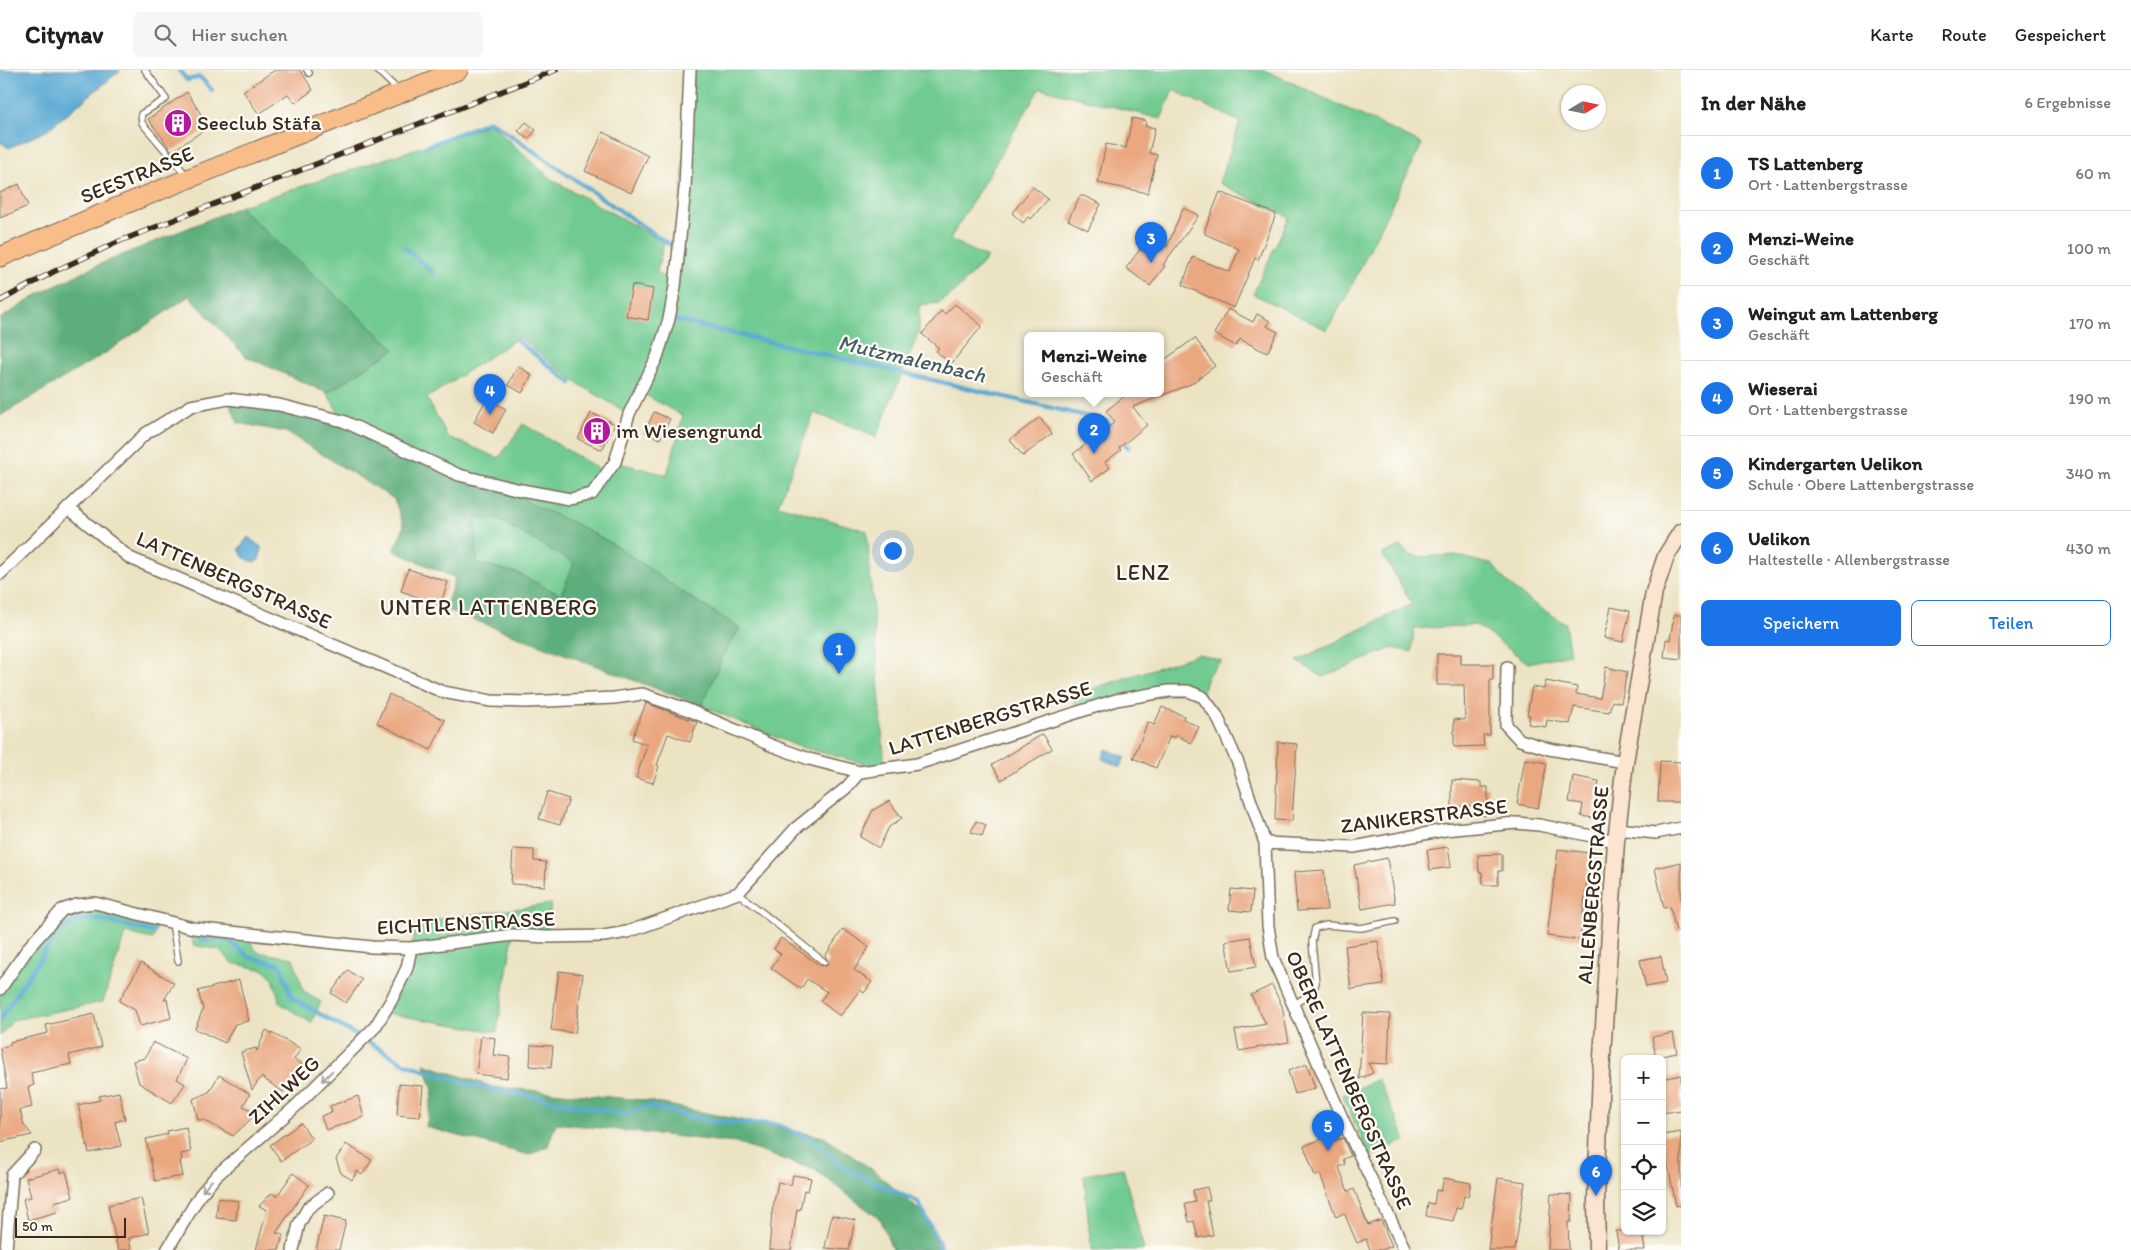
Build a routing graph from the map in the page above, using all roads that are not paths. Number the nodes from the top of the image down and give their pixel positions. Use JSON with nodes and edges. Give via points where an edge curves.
{"nodes":[{"id":1,"x":145,"y":70,"type":"edge"},
{"id":2,"x":377,"y":70,"type":"edge"},
{"id":3,"x":458,"y":70,"type":"edge"},
{"id":4,"x":690,"y":70,"type":"edge"},
{"id":5,"x":401,"y":93,"type":"junction"},
{"id":6,"x":189,"y":178,"type":"junction"},
{"id":7,"x":0,"y":257,"type":"edge"},
{"id":8,"x":68,"y":508,"type":"junction"},
{"id":9,"x":1681,"y":532,"type":"edge"},
{"id":10,"x":0,"y":574,"type":"edge"},
{"id":11,"x":1507,"y":667,"type":"dead end"},
{"id":12,"x":1203,"y":697,"type":"joint"},
{"id":13,"x":1626,"y":762,"type":"junction"},
{"id":14,"x":860,"y":772,"type":"junction"},
{"id":15,"x":1681,"y":828,"type":"edge"},
{"id":16,"x":1617,"y":835,"type":"junction"},
{"id":17,"x":1265,"y":843,"type":"junction"},
{"id":18,"x":738,"y":892,"type":"junction"},
{"id":19,"x":172,"y":922,"type":"junction"},
{"id":20,"x":1395,"y":922,"type":"dead end"},
{"id":21,"x":411,"y":948,"type":"junction"},
{"id":22,"x":178,"y":960,"type":"dead end"},
{"id":23,"x":824,"y":962,"type":"dead end"},
{"id":24,"x":0,"y":989,"type":"edge"},
{"id":25,"x":1293,"y":1005,"type":"junction"},
{"id":26,"x":35,"y":1150,"type":"dead end"},
{"id":27,"x":328,"y":1193,"type":"dead end"},
{"id":28,"x":6,"y":1250,"type":"edge"},
{"id":29,"x":167,"y":1250,"type":"edge"},
{"id":30,"x":293,"y":1250,"type":"edge"},
{"id":31,"x":1405,"y":1250,"type":"edge"},
{"id":32,"x":1597,"y":1250,"type":"edge"}],
"edges":[{"from":1,"to":6,"type":"lane","via":[[166,99],[142,114],[142,123]]},
{"from":2,"to":5,"type":"lane"},
{"from":3,"to":5,"type":"main road","name":"SEESTRASSE"},
{"from":4,"to":8,"type":"street","via":[[685,188],[669,319],[658,357],[629,414],[615,462],[592,494],[570,499],[459,475],[343,421],[279,405],[228,399],[191,406],[145,434]]},
{"from":5,"to":6,"type":"main road","name":"SEESTRASSE"},
{"from":6,"to":7,"type":"main road","name":"SEESTRASSE"},
{"from":8,"to":10,"type":"street"},
{"from":8,"to":14,"type":"street","name":"LATTENBERGSTRASSE","via":[[130,558],[443,692],[491,701],[526,702],[642,694],[809,759]]},
{"from":9,"to":13,"type":"street","name":"ALLENBERGSTRASSE","via":[[1666,556],[1654,592]]},
{"from":11,"to":13,"type":"street","via":[[1506,726],[1520,740],[1549,749]]},
{"from":12,"to":14,"type":"street","name":"LATTENBERGSTRASSE","via":[[1188,691],[1169,691],[1116,700],[917,764]]},
{"from":12,"to":17,"type":"street","name":"OBERE LATTENBERGSTRASSE","via":[[1217,716],[1238,762]]},
{"from":13,"to":16,"type":"street","name":"ALLENBERGSTRASSE"},
{"from":14,"to":18,"type":"street","name":"EICHTLENSTRASSE","via":[[846,788],[796,828]]},
{"from":15,"to":16,"type":"street","name":"ZANIKERSTRASSE"},
{"from":16,"to":17,"type":"street","name":"ZANIKERSTRASSE","via":[[1516,823],[1445,830],[1354,846]]},
{"from":16,"to":32,"type":"street","name":"ALLENBERGSTRASSE","via":[[1608,930],[1601,1072]]},
{"from":17,"to":25,"type":"street","name":"OBERE LATTENBERGSTRASSE","via":[[1268,926],[1273,958]]},
{"from":18,"to":21,"type":"street","name":"EICHTLENSTRASSE","via":[[627,932],[604,936],[513,935]]},
{"from":18,"to":23,"type":"lane"},
{"from":19,"to":21,"type":"street","name":"EICHTLENSTRASSE","via":[[193,928],[372,948]]},
{"from":19,"to":22,"type":"lane"},
{"from":19,"to":24,"type":"street","name":"EICHTLENSTRASSE","via":[[95,903],[62,910],[29,946]]},
{"from":20,"to":25,"type":"lane","via":[[1362,928],[1327,924],[1315,928],[1312,942],[1316,982],[1312,993]]},
{"from":21,"to":29,"type":"street","name":"ZIHLWEG","one_way":true,"via":[[408,968],[376,1027],[296,1106],[217,1175],[200,1195]]},
{"from":25,"to":31,"type":"street","name":"OBERE LATTENBERGSTRASSE","via":[[1346,1127]]},
{"from":26,"to":28,"type":"street","via":[[12,1175]]},
{"from":27,"to":30,"type":"street","via":[[308,1208],[299,1224]]}]}
